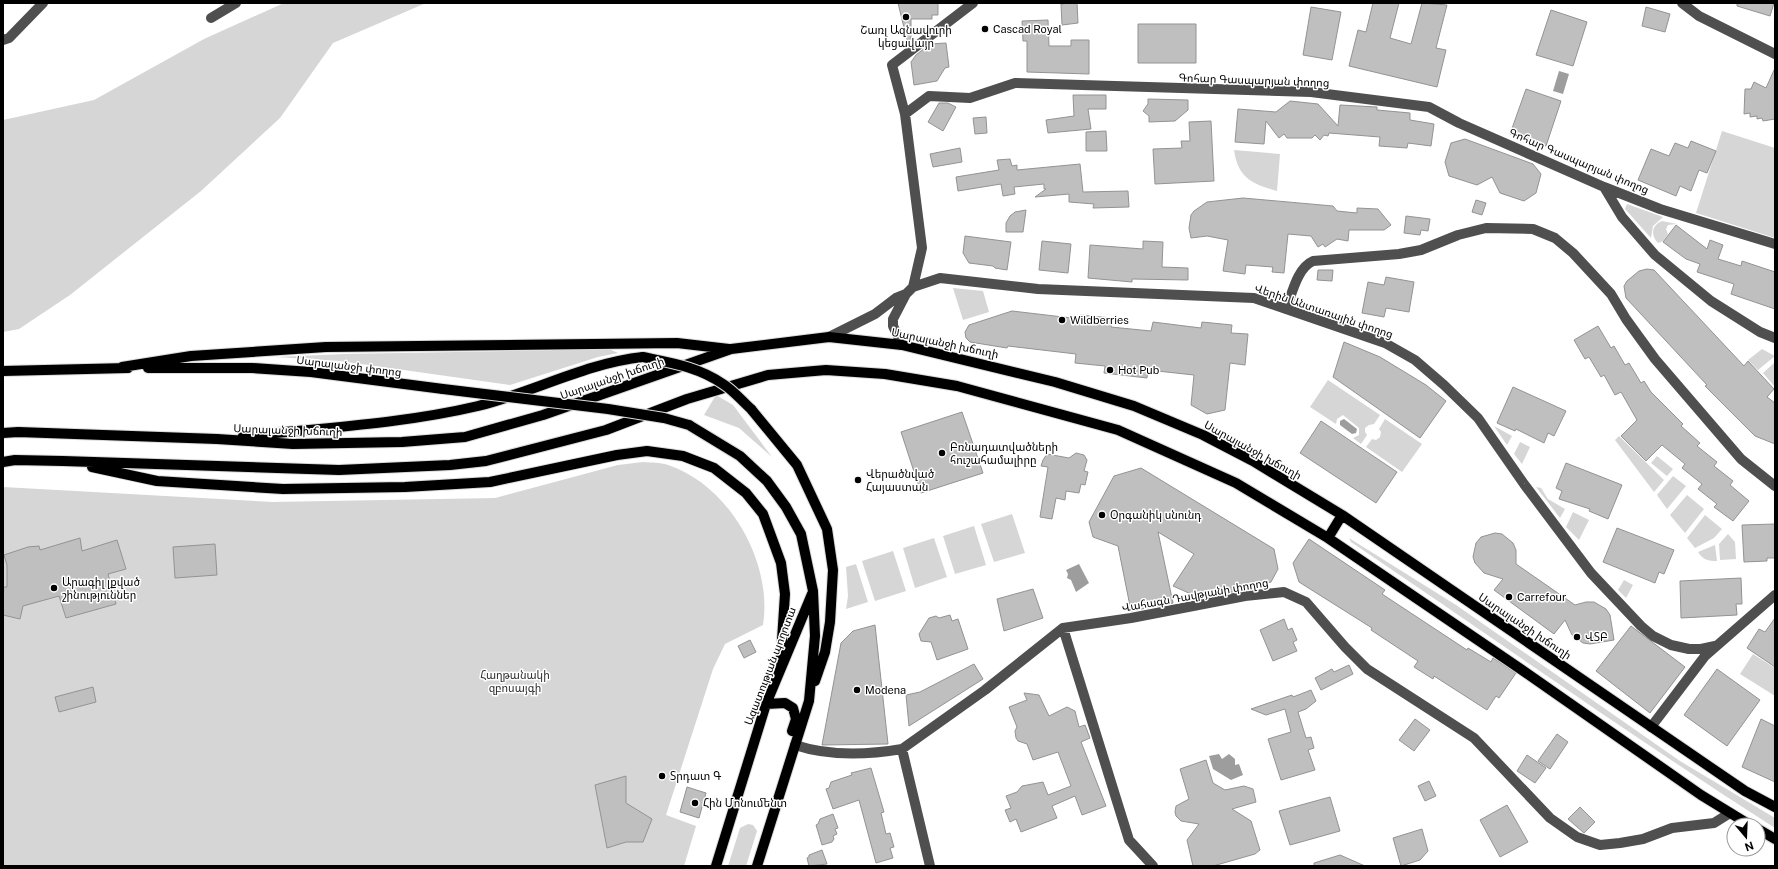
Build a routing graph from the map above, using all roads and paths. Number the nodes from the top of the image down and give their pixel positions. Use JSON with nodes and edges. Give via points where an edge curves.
{"nodes":[{"id":1,"x":44,"y":3,"type":"edge"},
{"id":2,"x":236,"y":3,"type":"edge"},
{"id":3,"x":973,"y":3,"type":"edge"},
{"id":4,"x":1682,"y":3,"type":"edge"},
{"id":5,"x":211,"y":18,"type":"dead end"},
{"id":6,"x":3,"y":40,"type":"edge"},
{"id":7,"x":1775,"y":54,"type":"edge"},
{"id":8,"x":905,"y":114,"type":"junction"},
{"id":9,"x":1604,"y":187,"type":"junction"},
{"id":10,"x":1775,"y":244,"type":"edge"},
{"id":11,"x":909,"y":291,"type":"junction"},
{"id":12,"x":1286,"y":309,"type":"junction"},
{"id":13,"x":829,"y":337,"type":"junction"},
{"id":14,"x":1775,"y":338,"type":"edge"},
{"id":15,"x":902,"y":345,"type":"junction"},
{"id":16,"x":731,"y":349,"type":"junction"},
{"id":17,"x":122,"y":368,"type":"junction"},
{"id":18,"x":3,"y":371,"type":"edge"},
{"id":19,"x":689,"y":425,"type":"joint"},
{"id":20,"x":3,"y":433,"type":"edge"},
{"id":21,"x":217,"y":438,"type":"junction"},
{"id":22,"x":62,"y":461,"type":"junction"},
{"id":23,"x":3,"y":462,"type":"edge"},
{"id":24,"x":1775,"y":486,"type":"edge"},
{"id":25,"x":1342,"y":515,"type":"junction"},
{"id":26,"x":1328,"y":538,"type":"junction"},
{"id":27,"x":813,"y":591,"type":"junction"},
{"id":28,"x":1775,"y":595,"type":"edge"},
{"id":29,"x":1063,"y":628,"type":"junction"},
{"id":30,"x":1716,"y":646,"type":"junction"},
{"id":31,"x":780,"y":670,"type":"junction"},
{"id":32,"x":809,"y":701,"type":"junction"},
{"id":33,"x":766,"y":704,"type":"junction"},
{"id":34,"x":1651,"y":727,"type":"junction"},
{"id":35,"x":795,"y":745,"type":"junction"},
{"id":36,"x":902,"y":749,"type":"junction"},
{"id":37,"x":780,"y":791,"type":"junction"},
{"id":38,"x":1775,"y":807,"type":"edge"},
{"id":39,"x":1730,"y":813,"type":"junction"},
{"id":40,"x":1737,"y":817,"type":"edge"},
{"id":41,"x":1766,"y":833,"type":"edge"},
{"id":42,"x":1766,"y":835,"type":"edge"},
{"id":43,"x":1775,"y":839,"type":"edge"},
{"id":44,"x":1775,"y":845,"type":"edge"},
{"id":45,"x":716,"y":866,"type":"edge"},
{"id":46,"x":757,"y":866,"type":"edge"},
{"id":47,"x":930,"y":866,"type":"edge"},
{"id":48,"x":1152,"y":866,"type":"edge"}],
"edges":[{"from":1,"to":6,"type":"street","via":[[9,38]]},
{"from":2,"to":5,"type":"street"},
{"from":3,"to":8,"type":"street","via":[[892,64]]},
{"from":4,"to":7,"type":"street","via":[[1699,16]]},
{"from":8,"to":9,"type":"street","name":"Գոհար Գասպարյան փողոց","via":[[929,96],[970,98],[1015,83],[1311,92],[1429,107],[1459,123]]},
{"from":8,"to":11,"type":"street","via":[[922,248]]},
{"from":9,"to":10,"type":"street","name":"Գոհար Գասպարյան փողոց","via":[[1660,209]]},
{"from":9,"to":14,"type":"street","via":[[1622,217],[1655,255],[1711,301],[1760,332]]},
{"from":11,"to":12,"type":"street","name":"Վերին Անտառային փողոց","via":[[940,278],[1038,289],[1254,298]]},
{"from":11,"to":13,"type":"street","name":"Վերին Անտառային փողոց","via":[[875,314]]},
{"from":11,"to":15,"type":"street","via":[[893,319],[893,326]]},
{"from":12,"to":24,"type":"street","via":[[1302,270],[1306,264],[1313,261],[1414,251],[1458,234],[1486,228],[1533,229],[1554,238],[1573,252],[1610,294],[1655,359],[1688,399],[1741,459]]},
{"from":12,"to":30,"type":"street","name":"Վերին Անտառային փողոց","via":[[1385,343],[1415,360],[1478,418],[1591,573],[1641,626],[1671,646],[1701,649]]},
{"from":13,"to":15,"type":"main road","name":"Սարալանջի խճուղի"},
{"from":13,"to":16,"type":"main road","name":"Սարալանջի խճուղի"},
{"from":15,"to":25,"type":"main road","name":"Սարալանջի խճուղի","via":[[1055,382],[1134,406],[1203,435],[1253,461]]},
{"from":16,"to":17,"type":"main road","via":[[677,342],[326,347],[192,356]]},
{"from":16,"to":21,"type":"main road","name":"Սարալանջի խճուղի","via":[[543,415],[465,437],[341,444],[293,444]]},
{"from":17,"to":18,"type":"main road","name":"Սարալանջի փողոց"},
{"from":17,"to":19,"type":"main road","name":"Սարալանջի փողոց","bridge":true,"via":[[252,368],[311,372],[608,409],[664,418]]},
{"from":19,"to":27,"type":"main road","name":"Ազատության պողոտա","via":[[740,456],[767,481],[801,534]]},
{"from":20,"to":21,"type":"main road","name":"Սարալանջի խճուղի"},
{"from":21,"to":32,"type":"main road","bridge":true,"via":[[422,417],[478,406],[533,390],[600,364],[619,360],[643,357],[687,366],[706,374],[724,384],[751,409],[797,465],[827,528],[833,570],[830,622],[825,652]]},
{"from":22,"to":23,"type":"main road"},
{"from":22,"to":26,"type":"main road","via":[[339,470],[486,461],[606,430],[687,399],[757,377],[833,370],[902,376],[957,386],[1118,430],[1236,483]]},
{"from":22,"to":31,"type":"main road","via":[[157,481],[283,489],[455,486],[490,482],[616,454],[647,451],[684,456],[714,468],[746,493],[763,514],[781,563],[785,594]]},
{"from":25,"to":26,"type":"main road"},
{"from":25,"to":34,"type":"main road","name":"Սարալանջի խճուղի"},
{"from":26,"to":39,"type":"main road"},
{"from":27,"to":31,"type":"main road","name":"Ազատության պողոտա"},
{"from":27,"to":32,"type":"main road","name":"Ազատության պողոտա","via":[[816,636]]},
{"from":28,"to":30,"type":"street"},
{"from":29,"to":36,"type":"street","via":[[985,690]]},
{"from":29,"to":39,"type":"street","name":"Վահագն Դավթյանի փողոց","via":[[1245,596],[1284,592],[1306,602],[1367,669],[1474,738],[1550,818],[1577,837],[1600,845],[1620,843],[1672,828],[1714,823]]},
{"from":29,"to":48,"type":"street","via":[[1129,840]]},
{"from":30,"to":34,"type":"street","via":[[1705,656]]},
{"from":31,"to":33,"type":"main road","name":"Ազատության պողոտա"},
{"from":32,"to":35,"type":"main road","name":"Ազատության պողոտա"},
{"from":33,"to":37,"type":"main road","via":[[785,703],[793,708],[796,719],[779,777]]},
{"from":33,"to":45,"type":"main road","name":"Ազատության պողոտա"},
{"from":34,"to":38,"type":"main road","name":"Սարալանջի խճուղի","via":[[1745,791]]},
{"from":35,"to":36,"type":"street","via":[[813,751],[885,752]]},
{"from":35,"to":37,"type":"main road","name":"Ազատության պողոտա"},
{"from":36,"to":47,"type":"street"},
{"from":37,"to":46,"type":"main road","name":"Ազատության պողոտա"},
{"from":39,"to":40,"type":"main road"},
{"from":41,"to":43,"type":"main road"},
{"from":42,"to":44,"type":"street"}]}
